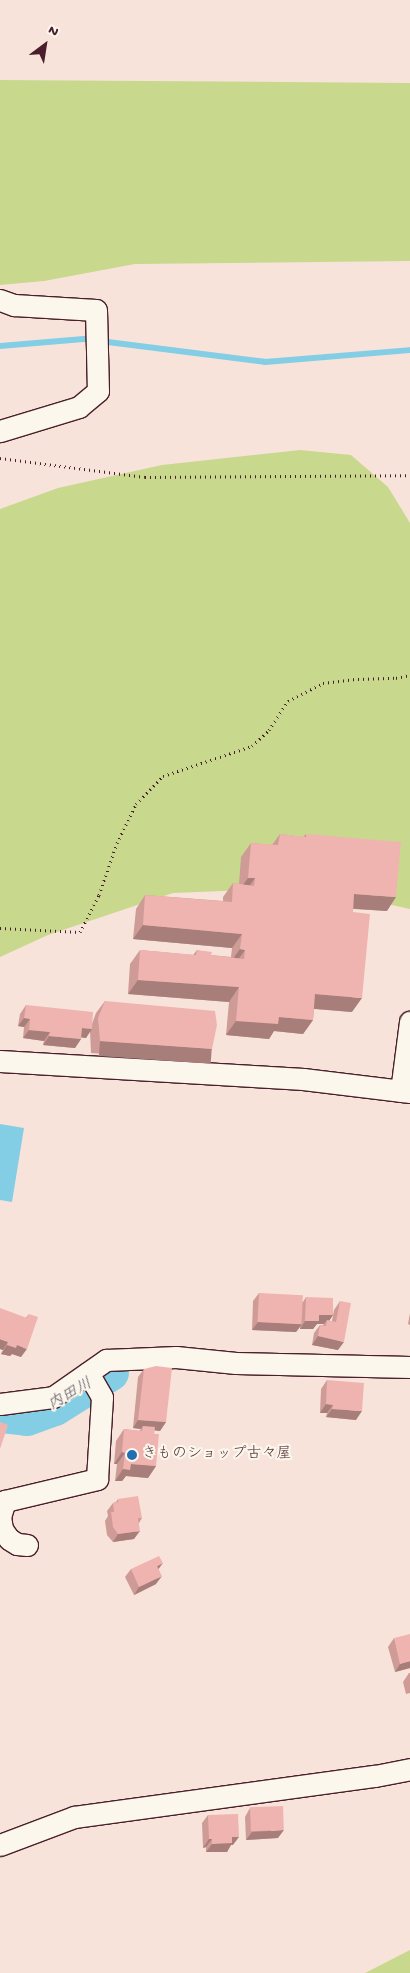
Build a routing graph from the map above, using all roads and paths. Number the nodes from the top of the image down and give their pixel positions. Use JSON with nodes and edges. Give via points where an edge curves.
{"nodes":[{"id":1,"x":0,"y":300,"type":"edge"},
{"id":2,"x":0,"y":431,"type":"edge"},
{"id":3,"x":0,"y":458,"type":"edge"},
{"id":4,"x":410,"y":475,"type":"edge"},
{"id":5,"x":410,"y":675,"type":"edge"},
{"id":6,"x":0,"y":928,"type":"edge"},
{"id":7,"x":410,"y":1022,"type":"edge"},
{"id":8,"x":0,"y":1061,"type":"edge"},
{"id":9,"x":406,"y":1091,"type":"edge"},
{"id":10,"x":410,"y":1367,"type":"edge"},
{"id":11,"x":88,"y":1373,"type":"junction"},
{"id":12,"x":0,"y":1404,"type":"edge"},
{"id":13,"x":27,"y":1545,"type":"dead end"},
{"id":14,"x":410,"y":1769,"type":"edge"},
{"id":15,"x":0,"y":1845,"type":"edge"}],
"edges":[{"from":1,"to":2,"type":"street","via":[[14,306],[96,310],[98,324],[98,391],[78,407]]},
{"from":3,"to":4,"type":"path","via":[[145,477]]},
{"from":5,"to":6,"type":"path","via":[[323,683],[288,701],[269,730],[252,746],[164,776],[136,804],[117,843],[100,895],[80,932]]},
{"from":7,"to":9,"type":"street"},
{"from":8,"to":9,"type":"street","via":[[303,1079]]},
{"from":10,"to":11,"type":"street","via":[[236,1363],[176,1357],[106,1360]]},
{"from":11,"to":12,"type":"street","via":[[53,1397]]},
{"from":11,"to":13,"type":"street","via":[[102,1397],[97,1479],[4,1501],[0,1517],[2,1529],[8,1539]]},
{"from":14,"to":15,"type":"street","via":[[74,1816]]}]}
